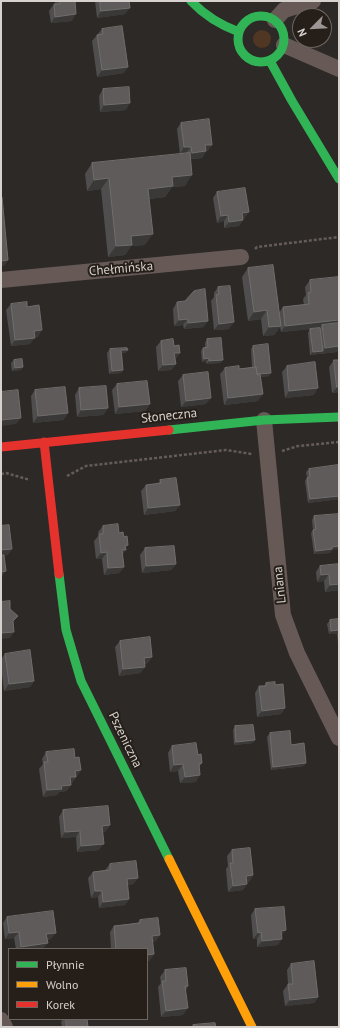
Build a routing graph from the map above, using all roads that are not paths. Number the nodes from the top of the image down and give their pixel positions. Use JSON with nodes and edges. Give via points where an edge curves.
{"nodes":[{"id":1,"x":191,"y":1,"type":"edge"},
{"id":2,"x":313,"y":1,"type":"edge"},
{"id":3,"x":275,"y":20,"type":"junction"},
{"id":4,"x":239,"y":32,"type":"junction"},
{"id":5,"x":284,"y":45,"type":"junction"},
{"id":6,"x":270,"y":61,"type":"junction"},
{"id":7,"x":339,"y":69,"type":"edge"},
{"id":8,"x":339,"y":179,"type":"edge"},
{"id":9,"x":241,"y":257,"type":"road end"},
{"id":10,"x":1,"y":280,"type":"edge"},
{"id":11,"x":339,"y":417,"type":"edge"},
{"id":12,"x":264,"y":420,"type":"junction"},
{"id":13,"x":44,"y":442,"type":"junction"},
{"id":14,"x":1,"y":447,"type":"edge"},
{"id":15,"x":339,"y":738,"type":"edge"},
{"id":16,"x":1,"y":1020,"type":"edge"},
{"id":17,"x":5,"y":1027,"type":"edge"},
{"id":18,"x":252,"y":1027,"type":"edge"}],
"edges":[{"from":1,"to":4,"type":"street","via":[[218,24]]},
{"from":2,"to":3,"type":"street","via":[[284,10]]},
{"from":3,"to":4,"type":"street","via":[[263,15],[255,16],[243,23]]},
{"from":3,"to":5,"type":"street","via":[[283,31]]},
{"from":4,"to":6,"type":"street","via":[[238,45],[247,58],[254,62]]},
{"from":5,"to":6,"type":"street"},
{"from":5,"to":7,"type":"street"},
{"from":6,"to":8,"type":"street"},
{"from":9,"to":10,"type":"street","name":"Chełmińska"},
{"from":11,"to":12,"type":"street","name":"Słoneczna"},
{"from":12,"to":13,"type":"street","name":"Słoneczna"},
{"from":12,"to":15,"type":"street","name":"Lniana","via":[[283,615],[297,653]]},
{"from":13,"to":14,"type":"street","name":"Słoneczna"},
{"from":13,"to":18,"type":"street","name":"Pszeniczna","via":[[66,630],[81,681]]},
{"from":16,"to":17,"type":"street"}]}
